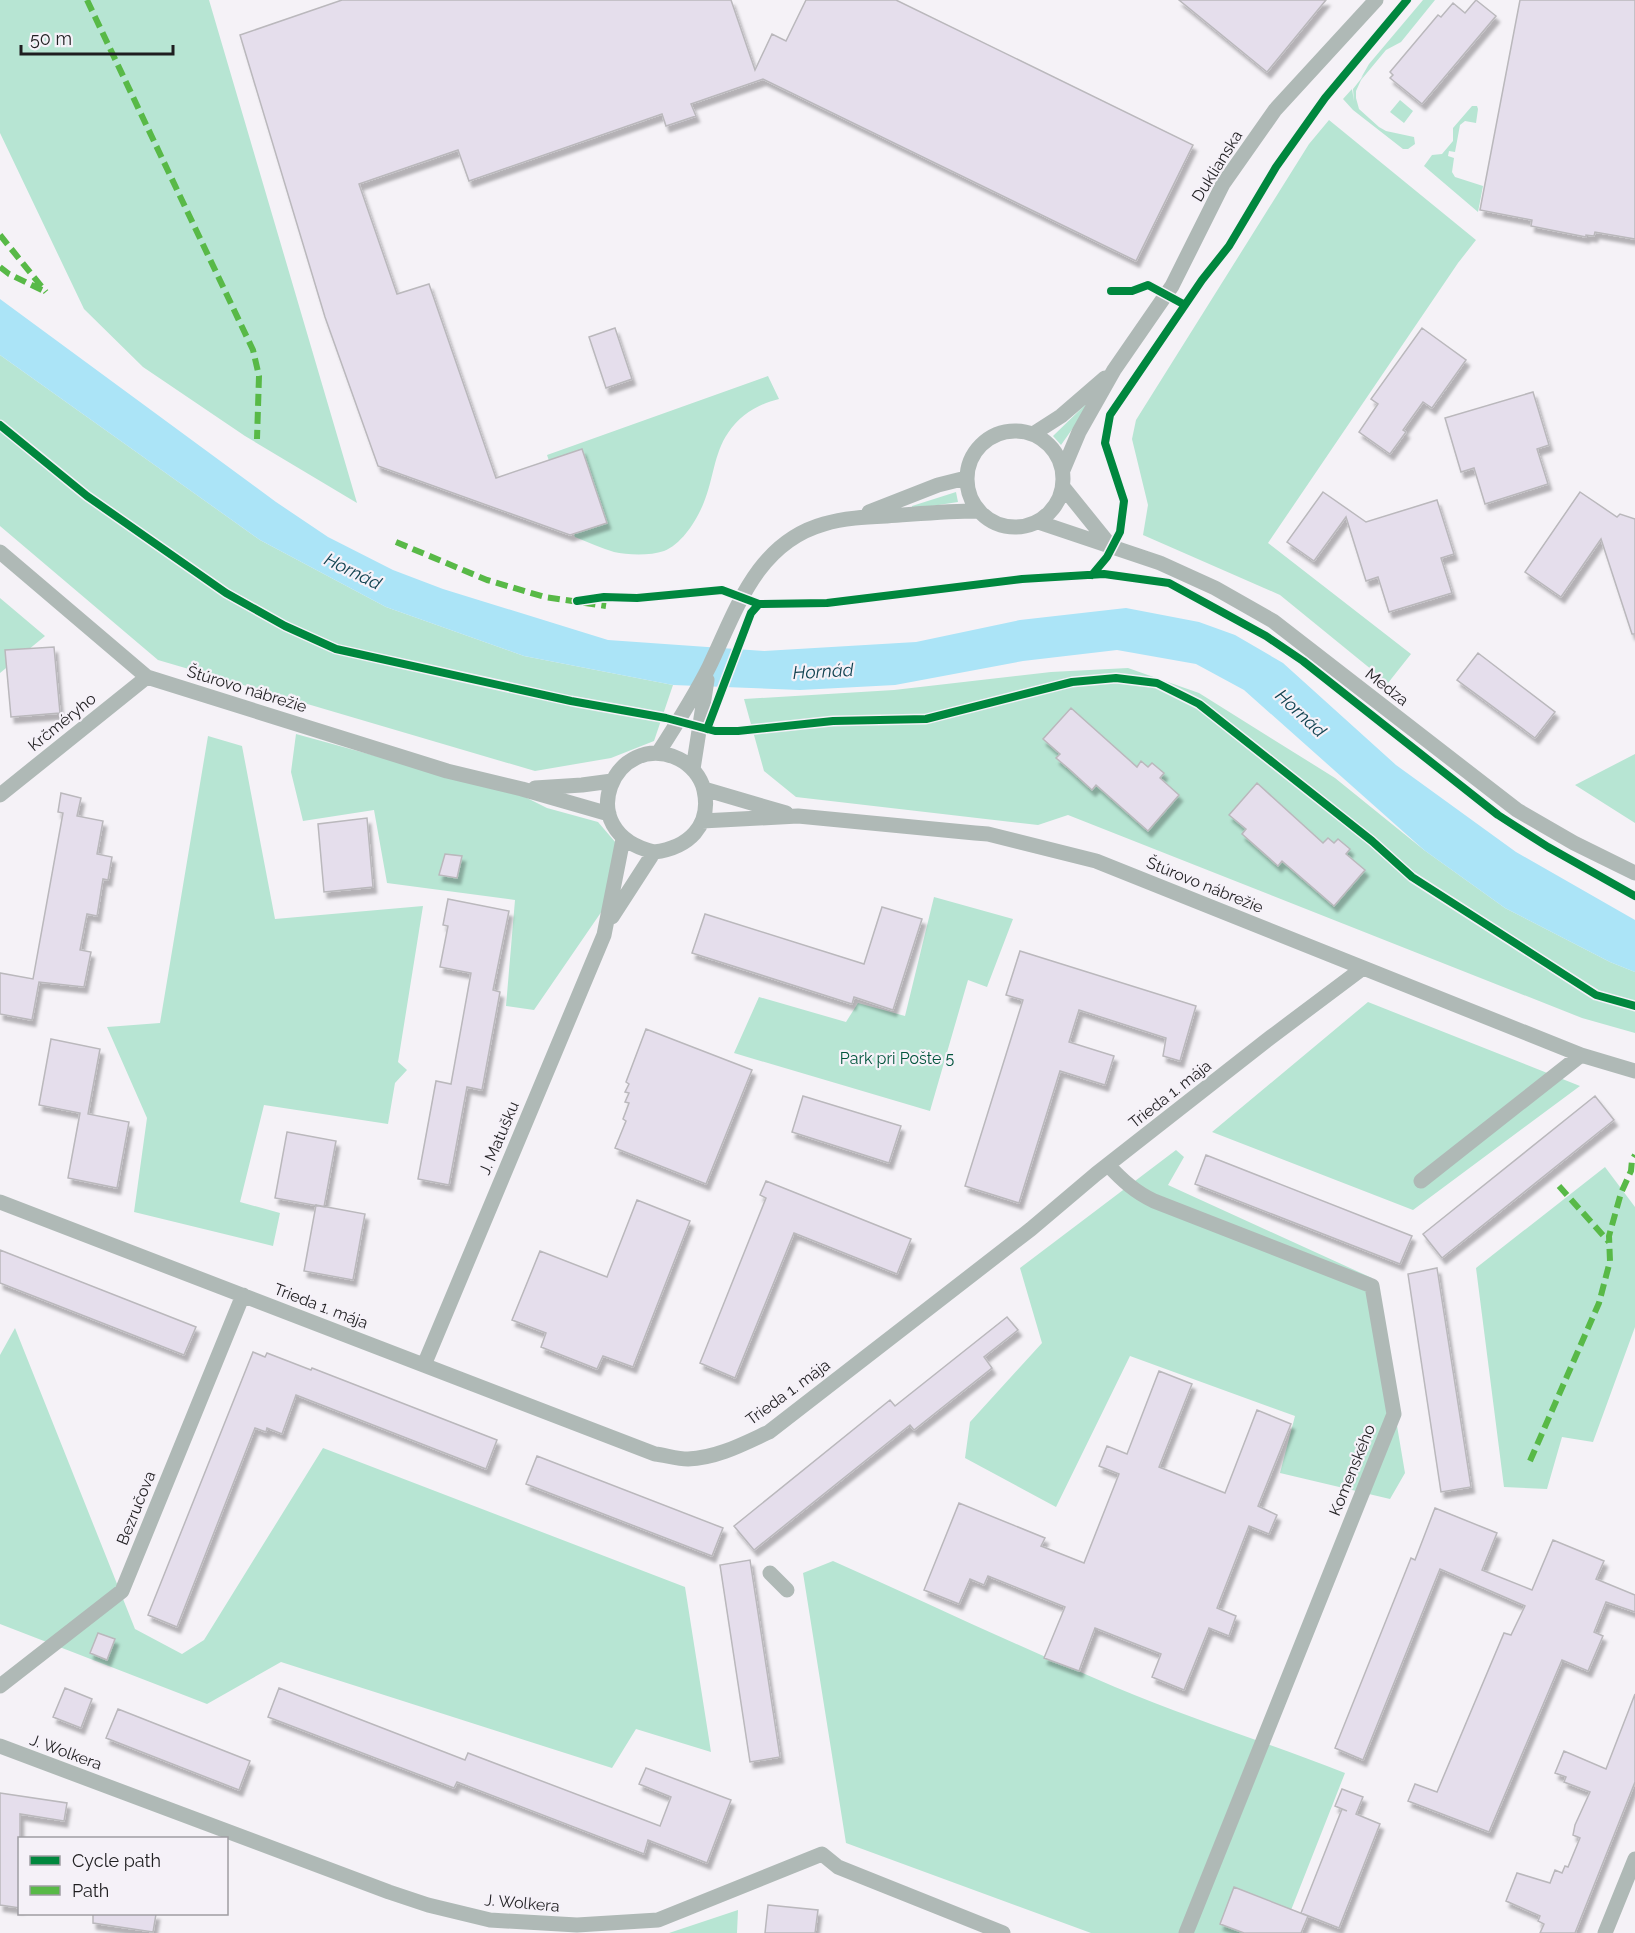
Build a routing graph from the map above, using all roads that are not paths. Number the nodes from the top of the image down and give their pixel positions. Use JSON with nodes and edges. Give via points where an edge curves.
{"nodes":[{"id":1,"x":1376,"y":0,"type":"edge"},
{"id":2,"x":1114,"y":370,"type":"junction"},
{"id":3,"x":1033,"y":434,"type":"junction"},
{"id":4,"x":1063,"y":470,"type":"junction"},
{"id":5,"x":966,"y":478,"type":"junction"},
{"id":6,"x":1063,"y":487,"type":"junction"},
{"id":7,"x":977,"y":511,"type":"junction"},
{"id":8,"x":852,"y":518,"type":"junction"},
{"id":9,"x":1038,"y":522,"type":"junction"},
{"id":10,"x":1109,"y":544,"type":"junction"},
{"id":11,"x":0,"y":552,"type":"edge"},
{"id":12,"x":708,"y":668,"type":"junction"},
{"id":13,"x":147,"y":677,"type":"junction"},
{"id":14,"x":658,"y":753,"type":"junction"},
{"id":15,"x":693,"y":769,"type":"junction"},
{"id":16,"x":612,"y":781,"type":"junction"},
{"id":17,"x":522,"y":789,"type":"junction"},
{"id":18,"x":704,"y":789,"type":"junction"},
{"id":19,"x":0,"y":795,"type":"edge"},
{"id":20,"x":609,"y":814,"type":"junction"},
{"id":21,"x":798,"y":816,"type":"junction"},
{"id":22,"x":702,"y":821,"type":"junction"},
{"id":23,"x":623,"y":839,"type":"junction"},
{"id":24,"x":654,"y":852,"type":"junction"},
{"id":25,"x":1635,"y":873,"type":"edge"},
{"id":26,"x":607,"y":925,"type":"junction"},
{"id":27,"x":1363,"y":968,"type":"junction"},
{"id":28,"x":1581,"y":1054,"type":"junction"},
{"id":29,"x":1635,"y":1071,"type":"edge"},
{"id":30,"x":1108,"y":1165,"type":"junction"},
{"id":31,"x":1421,"y":1181,"type":"dead end"},
{"id":32,"x":0,"y":1202,"type":"edge"},
{"id":33,"x":243,"y":1295,"type":"junction"},
{"id":34,"x":424,"y":1365,"type":"junction"},
{"id":35,"x":770,"y":1573,"type":"dead end"},
{"id":36,"x":786,"y":1590,"type":"dead end"},
{"id":37,"x":0,"y":1686,"type":"edge"},
{"id":38,"x":0,"y":1746,"type":"edge"},
{"id":39,"x":1635,"y":1859,"type":"edge"},
{"id":40,"x":1004,"y":1933,"type":"edge"},
{"id":41,"x":1186,"y":1933,"type":"edge"},
{"id":42,"x":1605,"y":1933,"type":"edge"}],
"edges":[{"from":1,"to":2,"type":"street","name":"Duklianska","via":[[1275,110],[1223,184],[1172,286]]},
{"from":2,"to":3,"type":"street","via":[[1061,416]]},
{"from":2,"to":4,"type":"street","via":[[1079,432]]},
{"from":3,"to":4,"type":"street","via":[[1047,442]]},
{"from":3,"to":5,"type":"street","via":[[1007,432],[985,441],[969,463]]},
{"from":4,"to":6,"type":"street"},
{"from":5,"to":7,"type":"street"},
{"from":5,"to":8,"type":"street"},
{"from":6,"to":9,"type":"street","via":[[1059,501]]},
{"from":6,"to":10,"type":"street"},
{"from":7,"to":8,"type":"street"},
{"from":7,"to":9,"type":"street","via":[[1006,527],[1022,528]]},
{"from":8,"to":12,"type":"street","via":[[822,524],[785,542],[756,572]]},
{"from":9,"to":10,"type":"street","name":"Medza"},
{"from":10,"to":25,"type":"street","name":"Medza","via":[[1215,588],[1273,621],[1518,810]]},
{"from":11,"to":13,"type":"street","name":"Štúrovo nábrežie"},
{"from":12,"to":14,"type":"street"},
{"from":12,"to":15,"type":"street"},
{"from":13,"to":17,"type":"street","name":"Štúrovo nábrežie","via":[[447,771]]},
{"from":13,"to":19,"type":"street","name":"Krčméryho"},
{"from":14,"to":15,"type":"street","via":[[683,761]]},
{"from":14,"to":16,"type":"street","via":[[631,760]]},
{"from":15,"to":18,"type":"street"},
{"from":16,"to":17,"type":"street"},
{"from":16,"to":20,"type":"street"},
{"from":17,"to":20,"type":"street"},
{"from":18,"to":21,"type":"street"},
{"from":18,"to":22,"type":"street"},
{"from":20,"to":23,"type":"street"},
{"from":21,"to":22,"type":"street"},
{"from":21,"to":27,"type":"street","name":"Štúrovo nábrežie","via":[[988,834],[1096,861]]},
{"from":22,"to":24,"type":"street","via":[[683,844]]},
{"from":23,"to":24,"type":"street"},
{"from":23,"to":26,"type":"street"},
{"from":24,"to":26,"type":"street"},
{"from":26,"to":34,"type":"street","name":"J. Matušku"},
{"from":27,"to":28,"type":"street","name":"Štúrovo nábrežie"},
{"from":27,"to":30,"type":"street","name":"Trieda 1. mája"},
{"from":28,"to":29,"type":"street","name":"Štúrovo nábrežie"},
{"from":28,"to":31,"type":"street"},
{"from":30,"to":34,"type":"street","name":"Trieda 1. mája","via":[[769,1432],[728,1451],[688,1459],[655,1454]]},
{"from":30,"to":41,"type":"street","name":"Komenského","via":[[1125,1183],[1154,1202],[1372,1286],[1394,1414]]},
{"from":32,"to":33,"type":"street","name":"Trieda 1. mája"},
{"from":33,"to":34,"type":"street","name":"Trieda 1. mája"},
{"from":33,"to":37,"type":"street","name":"Bezručova","via":[[122,1591]]},
{"from":35,"to":36,"type":"street"},
{"from":38,"to":40,"type":"street","name":"J. Wolkera","via":[[389,1892],[490,1920],[577,1925],[658,1920],[822,1854],[838,1867]]},
{"from":39,"to":42,"type":"street"}]}
